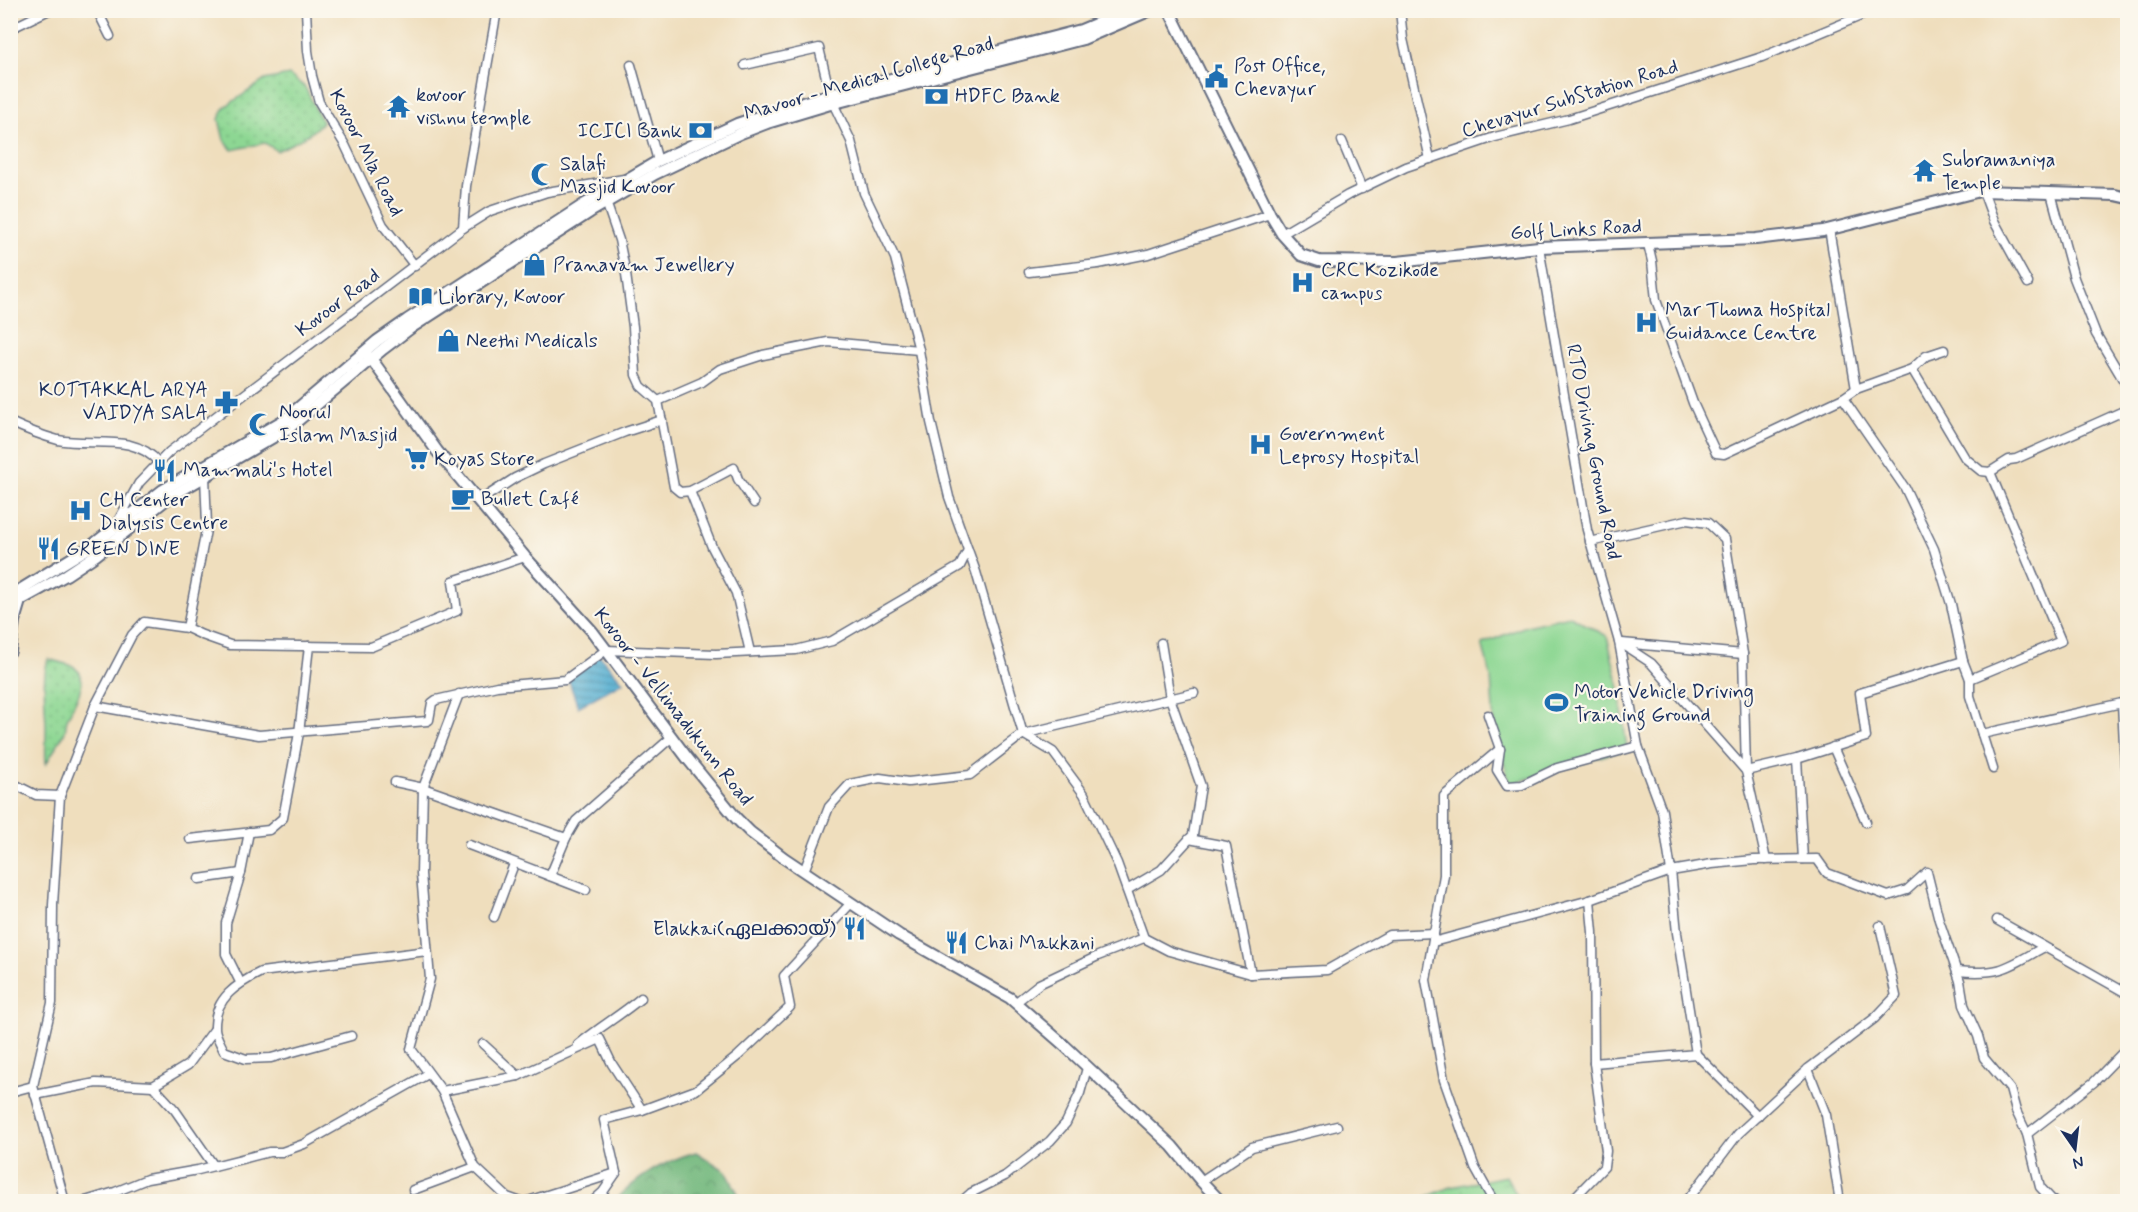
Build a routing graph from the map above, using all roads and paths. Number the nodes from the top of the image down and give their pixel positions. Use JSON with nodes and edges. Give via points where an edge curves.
{"nodes":[{"id":1,"x":49,"y":10,"type":"edge"},
{"id":2,"x":97,"y":10,"type":"edge"},
{"id":3,"x":306,"y":10,"type":"edge"},
{"id":4,"x":497,"y":10,"type":"edge"},
{"id":5,"x":1129,"y":10,"type":"edge"},
{"id":6,"x":1151,"y":10,"type":"edge"},
{"id":7,"x":1169,"y":10,"type":"edge"},
{"id":8,"x":1400,"y":10,"type":"edge"},
{"id":9,"x":1875,"y":10,"type":"edge"},
{"id":10,"x":10,"y":29,"type":"edge"},
{"id":11,"x":110,"y":36,"type":"dead end"},
{"id":12,"x":631,"y":65,"type":"dead end"},
{"id":13,"x":745,"y":65,"type":"dead end"},
{"id":14,"x":832,"y":99,"type":"junction"},
{"id":15,"x":1342,"y":141,"type":"dead end"},
{"id":16,"x":1430,"y":159,"type":"junction"},
{"id":17,"x":658,"y":161,"type":"junction"},
{"id":18,"x":642,"y":177,"type":"junction"},
{"id":19,"x":628,"y":179,"type":"junction"},
{"id":20,"x":1362,"y":189,"type":"junction"},
{"id":21,"x":1983,"y":190,"type":"junction"},
{"id":22,"x":2050,"y":193,"type":"junction"},
{"id":23,"x":2127,"y":198,"type":"edge"},
{"id":24,"x":606,"y":202,"type":"junction"},
{"id":25,"x":1270,"y":214,"type":"junction"},
{"id":26,"x":463,"y":228,"type":"junction"},
{"id":27,"x":1829,"y":230,"type":"junction"},
{"id":28,"x":1282,"y":234,"type":"junction"},
{"id":29,"x":1648,"y":244,"type":"junction"},
{"id":30,"x":1539,"y":247,"type":"junction"},
{"id":31,"x":414,"y":266,"type":"junction"},
{"id":32,"x":1029,"y":272,"type":"dead end"},
{"id":33,"x":2028,"y":283,"type":"dead end"},
{"id":34,"x":919,"y":350,"type":"junction"},
{"id":35,"x":1944,"y":350,"type":"dead end"},
{"id":36,"x":367,"y":355,"type":"junction"},
{"id":37,"x":1912,"y":369,"type":"junction"},
{"id":38,"x":331,"y":386,"type":"junction"},
{"id":39,"x":2127,"y":388,"type":"edge"},
{"id":40,"x":1856,"y":389,"type":"junction"},
{"id":41,"x":1843,"y":398,"type":"junction"},
{"id":42,"x":658,"y":402,"type":"junction"},
{"id":43,"x":2127,"y":409,"type":"edge"},
{"id":44,"x":662,"y":420,"type":"junction"},
{"id":45,"x":10,"y":422,"type":"edge"},
{"id":46,"x":159,"y":463,"type":"junction"},
{"id":47,"x":1989,"y":472,"type":"junction"},
{"id":48,"x":205,"y":476,"type":"junction"},
{"id":49,"x":690,"y":491,"type":"junction"},
{"id":50,"x":479,"y":501,"type":"junction"},
{"id":51,"x":754,"y":503,"type":"dead end"},
{"id":52,"x":115,"y":534,"type":"junction"},
{"id":53,"x":1590,"y":542,"type":"junction"},
{"id":54,"x":968,"y":550,"type":"junction"},
{"id":55,"x":525,"y":557,"type":"junction"},
{"id":56,"x":14,"y":601,"type":"edge"},
{"id":57,"x":188,"y":628,"type":"junction"},
{"id":58,"x":1619,"y":642,"type":"junction"},
{"id":59,"x":1161,"y":643,"type":"dead end"},
{"id":60,"x":309,"y":646,"type":"junction"},
{"id":61,"x":606,"y":650,"type":"junction"},
{"id":62,"x":10,"y":651,"type":"edge"},
{"id":63,"x":750,"y":652,"type":"junction"},
{"id":64,"x":1743,"y":654,"type":"junction"},
{"id":65,"x":1964,"y":661,"type":"junction"},
{"id":66,"x":1970,"y":679,"type":"junction"},
{"id":67,"x":1194,"y":693,"type":"dead end"},
{"id":68,"x":459,"y":694,"type":"junction"},
{"id":69,"x":1170,"y":698,"type":"junction"},
{"id":70,"x":2125,"y":703,"type":"edge"},
{"id":71,"x":95,"y":706,"type":"junction"},
{"id":72,"x":1488,"y":715,"type":"dead end"},
{"id":73,"x":299,"y":733,"type":"junction"},
{"id":74,"x":1023,"y":734,"type":"junction"},
{"id":75,"x":1982,"y":734,"type":"junction"},
{"id":76,"x":672,"y":737,"type":"junction"},
{"id":77,"x":1638,"y":746,"type":"junction"},
{"id":78,"x":1833,"y":747,"type":"junction"},
{"id":79,"x":1500,"y":749,"type":"junction"},
{"id":80,"x":1797,"y":759,"type":"junction"},
{"id":81,"x":2127,"y":766,"type":"edge"},
{"id":82,"x":1993,"y":769,"type":"dead end"},
{"id":83,"x":1746,"y":771,"type":"junction"},
{"id":84,"x":10,"y":782,"type":"edge"},
{"id":85,"x":394,"y":782,"type":"dead end"},
{"id":86,"x":423,"y":788,"type":"junction"},
{"id":87,"x":60,"y":796,"type":"junction"},
{"id":88,"x":1866,"y":822,"type":"dead end"},
{"id":89,"x":249,"y":832,"type":"junction"},
{"id":90,"x":566,"y":837,"type":"junction"},
{"id":91,"x":190,"y":839,"type":"dead end"},
{"id":92,"x":1189,"y":839,"type":"junction"},
{"id":93,"x":469,"y":845,"type":"dead end"},
{"id":94,"x":1803,"y":859,"type":"junction"},
{"id":95,"x":1766,"y":860,"type":"junction"},
{"id":96,"x":514,"y":864,"type":"junction"},
{"id":97,"x":804,"y":871,"type":"junction"},
{"id":98,"x":1671,"y":871,"type":"junction"},
{"id":99,"x":242,"y":873,"type":"junction"},
{"id":100,"x":550,"y":876,"type":"junction"},
{"id":101,"x":199,"y":879,"type":"dead end"},
{"id":102,"x":586,"y":890,"type":"dead end"},
{"id":103,"x":1127,"y":890,"type":"junction"},
{"id":104,"x":1590,"y":900,"type":"junction"},
{"id":105,"x":851,"y":903,"type":"junction"},
{"id":106,"x":494,"y":917,"type":"dead end"},
{"id":107,"x":1997,"y":920,"type":"dead end"},
{"id":108,"x":1880,"y":926,"type":"dead end"},
{"id":109,"x":1144,"y":938,"type":"junction"},
{"id":110,"x":1434,"y":938,"type":"junction"},
{"id":111,"x":2044,"y":946,"type":"junction"},
{"id":112,"x":427,"y":951,"type":"junction"},
{"id":113,"x":1957,"y":970,"type":"junction"},
{"id":114,"x":1251,"y":974,"type":"junction"},
{"id":115,"x":240,"y":982,"type":"junction"},
{"id":116,"x":2127,"y":994,"type":"edge"},
{"id":117,"x":641,"y":998,"type":"dead end"},
{"id":118,"x":1015,"y":1003,"type":"junction"},
{"id":119,"x":214,"y":1030,"type":"junction"},
{"id":120,"x":351,"y":1036,"type":"dead end"},
{"id":121,"x":483,"y":1044,"type":"dead end"},
{"id":122,"x":2127,"y":1047,"type":"edge"},
{"id":123,"x":570,"y":1051,"type":"junction"},
{"id":124,"x":1696,"y":1054,"type":"junction"},
{"id":125,"x":1594,"y":1063,"type":"junction"},
{"id":126,"x":1087,"y":1068,"type":"junction"},
{"id":127,"x":1808,"y":1070,"type":"junction"},
{"id":128,"x":428,"y":1074,"type":"junction"},
{"id":129,"x":518,"y":1076,"type":"junction"},
{"id":130,"x":33,"y":1086,"type":"junction"},
{"id":131,"x":153,"y":1086,"type":"junction"},
{"id":132,"x":442,"y":1091,"type":"junction"},
{"id":133,"x":10,"y":1092,"type":"edge"},
{"id":134,"x":35,"y":1095,"type":"junction"},
{"id":135,"x":642,"y":1110,"type":"junction"},
{"id":136,"x":1758,"y":1116,"type":"junction"},
{"id":137,"x":1337,"y":1126,"type":"dead end"},
{"id":138,"x":2027,"y":1134,"type":"junction"},
{"id":139,"x":214,"y":1166,"type":"junction"},
{"id":140,"x":475,"y":1167,"type":"junction"},
{"id":141,"x":616,"y":1173,"type":"junction"},
{"id":142,"x":1201,"y":1181,"type":"junction"},
{"id":143,"x":413,"y":1190,"type":"dead end"},
{"id":144,"x":65,"y":1202,"type":"edge"},
{"id":145,"x":82,"y":1202,"type":"edge"},
{"id":146,"x":523,"y":1202,"type":"edge"},
{"id":147,"x":592,"y":1202,"type":"edge"},
{"id":148,"x":961,"y":1202,"type":"edge"},
{"id":149,"x":1221,"y":1202,"type":"edge"},
{"id":150,"x":1494,"y":1202,"type":"edge"},
{"id":151,"x":1570,"y":1202,"type":"edge"},
{"id":152,"x":1686,"y":1202,"type":"edge"},
{"id":153,"x":1840,"y":1202,"type":"edge"},
{"id":154,"x":2054,"y":1202,"type":"edge"}],
"edges":[{"from":1,"to":10,"type":"street"},
{"from":2,"to":11,"type":"street"},
{"from":3,"to":31,"type":"street","name":"Kovoor Mla Road","via":[[308,51],[319,102],[345,145],[383,225]]},
{"from":4,"to":26,"type":"street","via":[[466,186]]},
{"from":5,"to":14,"type":"main road","via":[[1081,30]]},
{"from":6,"to":14,"type":"main road","name":"Mavoor - Medical College Road","via":[[1083,39]]},
{"from":7,"to":25,"type":"main road","name":"Golf Links Road"},
{"from":8,"to":16,"type":"street"},
{"from":9,"to":16,"type":"street","name":"Chevayur SubStation Road","via":[[1762,57]]},
{"from":12,"to":17,"type":"street"},
{"from":13,"to":14,"type":"street","via":[[819,48]]},
{"from":14,"to":17,"type":"main road","via":[[737,124]]},
{"from":14,"to":18,"type":"main road","name":"Mavoor - Medical College Road","via":[[741,133]]},
{"from":14,"to":34,"type":"street","via":[[851,141],[864,193],[895,258]]},
{"from":15,"to":20,"type":"street"},
{"from":16,"to":20,"type":"street","name":"Chevayur SubStation Road"},
{"from":17,"to":18,"type":"main road"},
{"from":18,"to":19,"type":"main road"},
{"from":18,"to":24,"type":"main road","name":"Mavoor - Medical College Road"},
{"from":19,"to":26,"type":"street","name":"Kovoor Road","via":[[547,192],[490,211]]},
{"from":19,"to":36,"type":"main road","via":[[407,320]]},
{"from":20,"to":28,"type":"street","name":"Chevayur SubStation Road"},
{"from":21,"to":22,"type":"main road","name":"Golf Links Road"},
{"from":21,"to":27,"type":"main road","name":"Golf Links Road"},
{"from":21,"to":33,"type":"street","via":[[1994,221]]},
{"from":22,"to":23,"type":"main road","name":"Golf Links Road"},
{"from":22,"to":39,"type":"street","via":[[2074,278],[2096,334]]},
{"from":24,"to":36,"type":"main road","name":"Mavoor - Medical College Road"},
{"from":24,"to":42,"type":"street","via":[[626,274],[636,375],[641,386]]},
{"from":25,"to":28,"type":"main road","name":"Golf Links Road"},
{"from":25,"to":32,"type":"street","via":[[1148,254]]},
{"from":26,"to":31,"type":"street","name":"Kovoor Road"},
{"from":27,"to":29,"type":"main road","name":"Golf Links Road","via":[[1756,239]]},
{"from":27,"to":40,"type":"street"},
{"from":28,"to":30,"type":"main road","name":"Golf Links Road","via":[[1301,255],[1319,261],[1397,262]]},
{"from":29,"to":30,"type":"main road","name":"Golf Links Road"},
{"from":29,"to":41,"type":"street","via":[[1656,300],[1693,403],[1716,453],[1724,454]]},
{"from":30,"to":53,"type":"street","name":"RTO Driving Ground Road"},
{"from":31,"to":46,"type":"street","name":"Kovoor Road"},
{"from":34,"to":42,"type":"street","via":[[828,342],[763,355],[720,369],[702,382]]},
{"from":34,"to":54,"type":"street","via":[[938,454]]},
{"from":35,"to":37,"type":"street","via":[[1926,356]]},
{"from":36,"to":38,"type":"main road","name":"Mavoor - Medical College Road"},
{"from":36,"to":50,"type":"main road","name":"Kovoor - Vellimadukunn Road"},
{"from":37,"to":40,"type":"street"},
{"from":37,"to":47,"type":"street","via":[[1965,458],[1981,471]]},
{"from":38,"to":48,"type":"main road","name":"Mavoor - Medical College Road","via":[[289,428]]},
{"from":38,"to":52,"type":"main road","via":[[284,420],[163,490]]},
{"from":40,"to":41,"type":"street"},
{"from":41,"to":65,"type":"street","via":[[1905,488],[1934,549]]},
{"from":42,"to":44,"type":"street"},
{"from":43,"to":47,"type":"street"},
{"from":44,"to":49,"type":"street","via":[[674,487],[680,492]]},
{"from":44,"to":50,"type":"street","via":[[544,464]]},
{"from":45,"to":46,"type":"street","via":[[59,440],[127,443],[150,453]]},
{"from":46,"to":52,"type":"street","name":"Kovoor Road","via":[[139,483]]},
{"from":47,"to":66,"type":"street","via":[[2061,641]]},
{"from":48,"to":52,"type":"main road","name":"Mavoor - Medical College Road"},
{"from":48,"to":57,"type":"street","via":[[207,525]]},
{"from":49,"to":51,"type":"street","via":[[734,468]]},
{"from":49,"to":63,"type":"street","via":[[711,547],[736,593]]},
{"from":50,"to":55,"type":"main road","name":"Kovoor - Vellimadukunn Road"},
{"from":52,"to":56,"type":"main road","name":"Mavoor - Medical College Road","via":[[66,575]]},
{"from":53,"to":58,"type":"street","name":"RTO Driving Ground Road"},
{"from":53,"to":64,"type":"street","via":[[1687,520],[1708,524],[1725,539]]},
{"from":54,"to":63,"type":"street","via":[[960,566],[832,641],[796,650]]},
{"from":54,"to":74,"type":"street"},
{"from":55,"to":60,"type":"street","via":[[453,581],[457,610],[371,647]]},
{"from":55,"to":61,"type":"main road","name":"Kovoor - Vellimadukunn Road"},
{"from":56,"to":62,"type":"main road"},
{"from":57,"to":60,"type":"street","via":[[230,645]]},
{"from":57,"to":71,"type":"street","via":[[144,622],[132,635]]},
{"from":58,"to":64,"type":"street"},
{"from":58,"to":77,"type":"street","name":"RTO Driving Ground Road"},
{"from":58,"to":83,"type":"street","via":[[1651,663]]},
{"from":59,"to":69,"type":"street"},
{"from":60,"to":73,"type":"street"},
{"from":61,"to":63,"type":"street"},
{"from":61,"to":68,"type":"street","via":[[566,680],[497,686]]},
{"from":61,"to":76,"type":"main road","name":"Kovoor - Vellimadukunn Road"},
{"from":64,"to":83,"type":"street"},
{"from":65,"to":66,"type":"street"},
{"from":65,"to":78,"type":"street","via":[[1860,693],[1866,737]]},
{"from":66,"to":75,"type":"street","via":[[1970,696]]},
{"from":67,"to":69,"type":"street"},
{"from":68,"to":73,"type":"street","via":[[432,703],[427,721]]},
{"from":68,"to":86,"type":"street"},
{"from":69,"to":74,"type":"street"},
{"from":69,"to":92,"type":"street","via":[[1201,786]]},
{"from":70,"to":75,"type":"street"},
{"from":70,"to":81,"type":"street"},
{"from":71,"to":73,"type":"street","via":[[259,735]]},
{"from":71,"to":87,"type":"street"},
{"from":72,"to":79,"type":"street"},
{"from":73,"to":89,"type":"street","via":[[283,818],[268,830]]},
{"from":74,"to":97,"type":"street","via":[[970,775],[908,782],[880,778],[850,784],[829,807]]},
{"from":74,"to":103,"type":"street","via":[[1053,752],[1084,794]]},
{"from":75,"to":82,"type":"street"},
{"from":76,"to":90,"type":"street","via":[[576,821]]},
{"from":76,"to":97,"type":"main road","name":"Kovoor - Vellimadukunn Road","via":[[736,818]]},
{"from":77,"to":79,"type":"street","via":[[1507,786],[1497,770]]},
{"from":77,"to":98,"type":"street","name":"RTO Driving Ground Road","via":[[1662,811]]},
{"from":78,"to":80,"type":"street"},
{"from":78,"to":88,"type":"street"},
{"from":79,"to":110,"type":"street","via":[[1444,796],[1444,874]]},
{"from":80,"to":83,"type":"street"},
{"from":80,"to":94,"type":"street"},
{"from":83,"to":95,"type":"street"},
{"from":84,"to":87,"type":"street","via":[[36,795]]},
{"from":85,"to":86,"type":"street"},
{"from":86,"to":90,"type":"street"},
{"from":86,"to":112,"type":"street","via":[[421,874]]},
{"from":87,"to":130,"type":"street","via":[[52,1003]]},
{"from":89,"to":91,"type":"street"},
{"from":89,"to":99,"type":"street"},
{"from":90,"to":100,"type":"street"},
{"from":92,"to":103,"type":"street","via":[[1161,870]]},
{"from":92,"to":114,"type":"street","via":[[1226,846]]},
{"from":93,"to":96,"type":"street"},
{"from":94,"to":95,"type":"street"},
{"from":94,"to":113,"type":"street","via":[[1818,859],[1827,873],[1888,896],[1908,890],[1927,872]]},
{"from":95,"to":98,"type":"street"},
{"from":96,"to":100,"type":"street"},
{"from":96,"to":106,"type":"street"},
{"from":97,"to":105,"type":"main road","name":"Kovoor - Vellimadukunn Road"},
{"from":98,"to":104,"type":"street"},
{"from":98,"to":124,"type":"street","name":"RTO Driving Ground Road"},
{"from":99,"to":101,"type":"street"},
{"from":99,"to":115,"type":"street","via":[[226,923],[226,954]]},
{"from":100,"to":102,"type":"street"},
{"from":103,"to":109,"type":"street"},
{"from":104,"to":110,"type":"street"},
{"from":104,"to":125,"type":"street"},
{"from":105,"to":118,"type":"main road","name":"Kovoor - Vellimadukunn Road"},
{"from":105,"to":135,"type":"street","via":[[784,976],[790,1007],[777,1022],[696,1090]]},
{"from":107,"to":111,"type":"street"},
{"from":108,"to":127,"type":"street","via":[[1896,996],[1875,1018]]},
{"from":109,"to":114,"type":"street","via":[[1169,951]]},
{"from":109,"to":118,"type":"street","via":[[1039,984]]},
{"from":110,"to":114,"type":"street","via":[[1389,935],[1327,970]]},
{"from":110,"to":150,"type":"street","via":[[1426,980],[1444,1080],[1475,1168]]},
{"from":111,"to":113,"type":"street","via":[[2005,969],[1984,974]]},
{"from":111,"to":116,"type":"street"},
{"from":112,"to":115,"type":"street","via":[[261,972]]},
{"from":112,"to":128,"type":"street","via":[[430,979],[411,1049]]},
{"from":113,"to":138,"type":"street","via":[[1964,1005],[1984,1058],[2010,1089]]},
{"from":115,"to":119,"type":"street","via":[[219,1004]]},
{"from":117,"to":123,"type":"street"},
{"from":118,"to":126,"type":"main road","name":"Kovoor - Vellimadukunn Road"},
{"from":119,"to":120,"type":"street","via":[[224,1051],[246,1059],[271,1058]]},
{"from":119,"to":131,"type":"street","via":[[188,1065]]},
{"from":121,"to":129,"type":"street"},
{"from":122,"to":138,"type":"street","via":[[2094,1082]]},
{"from":123,"to":129,"type":"street"},
{"from":123,"to":135,"type":"street","via":[[600,1039]]},
{"from":124,"to":125,"type":"street"},
{"from":124,"to":136,"type":"street"},
{"from":125,"to":151,"type":"street","via":[[1606,1151],[1604,1167]]},
{"from":126,"to":142,"type":"main road","name":"Kovoor - Vellimadukunn Road","via":[[1172,1146]]},
{"from":126,"to":148,"type":"street","via":[[1066,1123],[1050,1141],[1005,1176],[971,1192]]},
{"from":127,"to":136,"type":"street"},
{"from":127,"to":153,"type":"street","via":[[1826,1115]]},
{"from":128,"to":132,"type":"street"},
{"from":128,"to":139,"type":"street","via":[[304,1144]]},
{"from":129,"to":132,"type":"street"},
{"from":130,"to":133,"type":"street"},
{"from":130,"to":134,"type":"street"},
{"from":131,"to":134,"type":"street","via":[[96,1083]]},
{"from":131,"to":139,"type":"street"},
{"from":132,"to":140,"type":"street"},
{"from":134,"to":144,"type":"street"},
{"from":135,"to":141,"type":"street","via":[[604,1120]]},
{"from":136,"to":152,"type":"street","via":[[1738,1134]]},
{"from":137,"to":142,"type":"street","via":[[1252,1147]]},
{"from":138,"to":154,"type":"street","via":[[2040,1187]]},
{"from":139,"to":145,"type":"street","via":[[147,1179]]},
{"from":140,"to":143,"type":"street"},
{"from":140,"to":146,"type":"street","via":[[507,1197]]},
{"from":141,"to":146,"type":"street"},
{"from":141,"to":147,"type":"street"},
{"from":142,"to":149,"type":"main road","name":"Kovoor - Vellimadukunn Road"}]}
